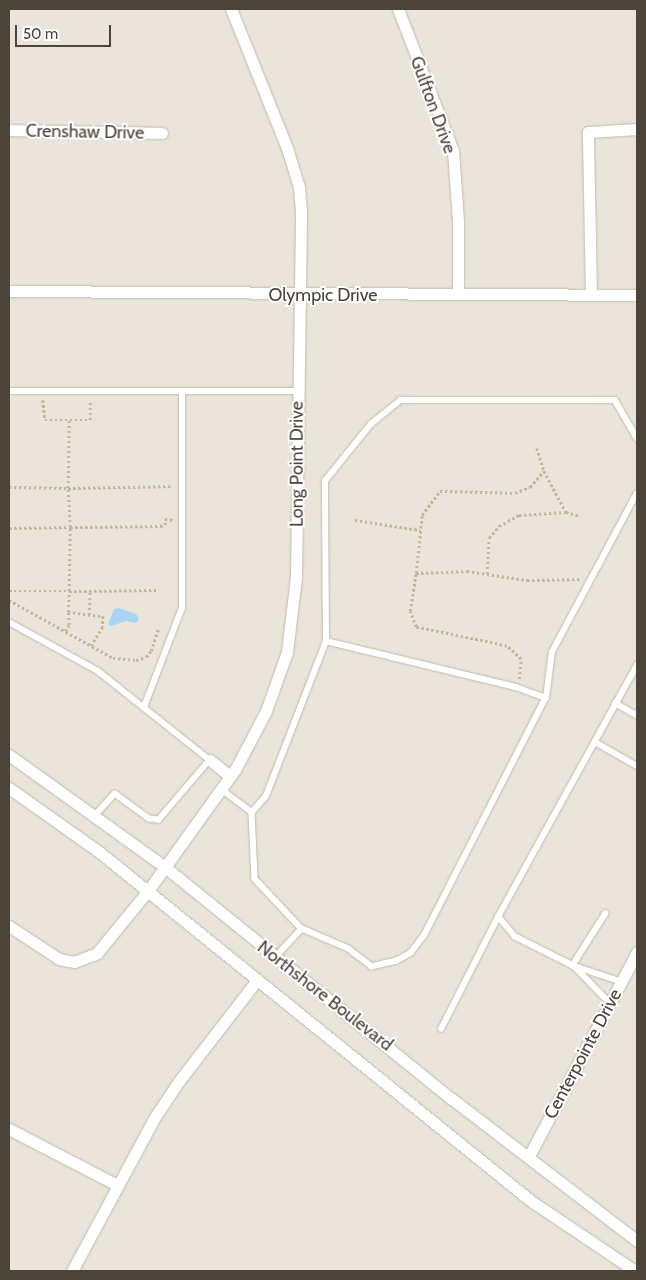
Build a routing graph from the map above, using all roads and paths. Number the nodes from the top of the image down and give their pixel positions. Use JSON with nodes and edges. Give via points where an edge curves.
{"nodes":[{"id":1,"x":231,"y":9,"type":"edge"},
{"id":2,"x":398,"y":9,"type":"edge"},
{"id":3,"x":637,"y":129,"type":"edge"},
{"id":4,"x":9,"y":130,"type":"edge"},
{"id":5,"x":162,"y":133,"type":"dead end"},
{"id":6,"x":9,"y":291,"type":"edge"},
{"id":7,"x":458,"y":294,"type":"junction"},
{"id":8,"x":298,"y":295,"type":"junction"},
{"id":9,"x":591,"y":295,"type":"junction"},
{"id":10,"x":637,"y":295,"type":"edge"},
{"id":11,"x":9,"y":391,"type":"edge"},
{"id":12,"x":43,"y":391,"type":"junction"},
{"id":13,"x":297,"y":391,"type":"junction"},
{"id":14,"x":90,"y":392,"type":"junction"},
{"id":15,"x":182,"y":392,"type":"junction"},
{"id":16,"x":69,"y":420,"type":"junction"},
{"id":17,"x":637,"y":438,"type":"edge"},
{"id":18,"x":537,"y":448,"type":"dead end"},
{"id":19,"x":544,"y":471,"type":"junction"},
{"id":20,"x":182,"y":486,"type":"junction"},
{"id":21,"x":9,"y":487,"type":"edge"},
{"id":22,"x":68,"y":488,"type":"junction"},
{"id":23,"x":637,"y":493,"type":"edge"},
{"id":24,"x":566,"y":512,"type":"junction"},
{"id":25,"x":580,"y":516,"type":"dead end"},
{"id":26,"x":182,"y":520,"type":"junction"},
{"id":27,"x":355,"y":520,"type":"dead end"},
{"id":28,"x":70,"y":527,"type":"junction"},
{"id":29,"x":9,"y":528,"type":"edge"},
{"id":30,"x":420,"y":530,"type":"junction"},
{"id":31,"x":416,"y":573,"type":"junction"},
{"id":32,"x":487,"y":574,"type":"junction"},
{"id":33,"x":591,"y":580,"type":"junction"},
{"id":34,"x":156,"y":590,"type":"dead end"},
{"id":35,"x":69,"y":591,"type":"junction"},
{"id":36,"x":90,"y":591,"type":"junction"},
{"id":37,"x":9,"y":592,"type":"edge"},
{"id":38,"x":9,"y":600,"type":"edge"},
{"id":39,"x":68,"y":612,"type":"junction"},
{"id":40,"x":89,"y":615,"type":"junction"},
{"id":41,"x":9,"y":622,"type":"edge"},
{"id":42,"x":158,"y":629,"type":"dead end"},
{"id":43,"x":65,"y":631,"type":"junction"},
{"id":44,"x":326,"y":641,"type":"junction"},
{"id":45,"x":91,"y":646,"type":"junction"},
{"id":46,"x":637,"y":665,"type":"edge"},
{"id":47,"x":516,"y":687,"type":"junction"},
{"id":48,"x":546,"y":698,"type":"junction"},
{"id":49,"x":615,"y":704,"type":"junction"},
{"id":50,"x":144,"y":707,"type":"junction"},
{"id":51,"x":637,"y":715,"type":"edge"},
{"id":52,"x":595,"y":742,"type":"junction"},
{"id":53,"x":9,"y":755,"type":"edge"},
{"id":54,"x":210,"y":760,"type":"junction"},
{"id":55,"x":637,"y":766,"type":"edge"},
{"id":56,"x":230,"y":776,"type":"junction"},
{"id":57,"x":9,"y":788,"type":"edge"},
{"id":58,"x":221,"y":789,"type":"junction"},
{"id":59,"x":252,"y":812,"type":"junction"},
{"id":60,"x":95,"y":816,"type":"junction"},
{"id":61,"x":165,"y":867,"type":"junction"},
{"id":62,"x":147,"y":892,"type":"junction"},
{"id":63,"x":605,"y":914,"type":"dead end"},
{"id":64,"x":498,"y":917,"type":"junction"},
{"id":65,"x":9,"y":926,"type":"edge"},
{"id":66,"x":302,"y":929,"type":"junction"},
{"id":67,"x":637,"y":952,"type":"edge"},
{"id":68,"x":275,"y":958,"type":"junction"},
{"id":69,"x":573,"y":967,"type":"junction"},
{"id":70,"x":257,"y":980,"type":"junction"},
{"id":71,"x":621,"y":982,"type":"junction"},
{"id":72,"x":610,"y":1003,"type":"junction"},
{"id":73,"x":440,"y":1028,"type":"dead end"},
{"id":74,"x":9,"y":1129,"type":"edge"},
{"id":75,"x":529,"y":1156,"type":"junction"},
{"id":76,"x":117,"y":1185,"type":"junction"},
{"id":77,"x":637,"y":1241,"type":"edge"},
{"id":78,"x":72,"y":1271,"type":"edge"},
{"id":79,"x":635,"y":1271,"type":"edge"}],
"edges":[{"from":1,"to":8,"type":"street","name":"Long Point Drive","via":[[287,148],[299,187]]},
{"from":2,"to":7,"type":"street","name":"Gulfton Drive","via":[[452,151],[458,221]]},
{"from":3,"to":9,"type":"street","via":[[588,132]]},
{"from":4,"to":5,"type":"street","name":"Crenshaw Drive"},
{"from":6,"to":8,"type":"street","name":"Olympic Drive"},
{"from":7,"to":8,"type":"street","name":"Olympic Drive"},
{"from":7,"to":9,"type":"street","name":"Olympic Drive"},
{"from":8,"to":13,"type":"street","name":"Long Point Drive"},
{"from":9,"to":10,"type":"street","name":"Olympic Drive"},
{"from":11,"to":12,"type":"lane"},
{"from":12,"to":14,"type":"lane"},
{"from":12,"to":16,"type":"path","via":[[44,420]]},
{"from":13,"to":15,"type":"lane"},
{"from":13,"to":56,"type":"street","name":"Long Point Drive","via":[[296,577],[287,652],[266,711]]},
{"from":14,"to":15,"type":"lane"},
{"from":14,"to":16,"type":"path","via":[[90,420]]},
{"from":15,"to":20,"type":"lane"},
{"from":16,"to":22,"type":"path"},
{"from":17,"to":44,"type":"lane","via":[[615,400],[401,400],[371,424],[325,481]]},
{"from":18,"to":19,"type":"path"},
{"from":19,"to":24,"type":"path"},
{"from":19,"to":30,"type":"path","via":[[530,487],[515,493],[440,491],[422,515]]},
{"from":20,"to":22,"type":"path"},
{"from":20,"to":26,"type":"lane"},
{"from":21,"to":22,"type":"path"},
{"from":22,"to":28,"type":"path"},
{"from":23,"to":33,"type":"lane"},
{"from":24,"to":25,"type":"path"},
{"from":24,"to":32,"type":"path","via":[[519,515],[499,526],[489,538]]},
{"from":26,"to":28,"type":"path","via":[[165,519],[165,525],[160,526]]},
{"from":26,"to":50,"type":"lane","via":[[182,608]]},
{"from":27,"to":30,"type":"path"},
{"from":28,"to":29,"type":"path"},
{"from":28,"to":35,"type":"path"},
{"from":30,"to":31,"type":"path"},
{"from":31,"to":32,"type":"path","via":[[467,571]]},
{"from":31,"to":47,"type":"path","via":[[410,611],[416,628],[515,650],[523,665]]},
{"from":32,"to":33,"type":"path","via":[[527,580]]},
{"from":33,"to":48,"type":"lane","via":[[552,652]]},
{"from":34,"to":36,"type":"path"},
{"from":35,"to":36,"type":"path"},
{"from":35,"to":37,"type":"path"},
{"from":35,"to":39,"type":"path"},
{"from":36,"to":40,"type":"path"},
{"from":38,"to":43,"type":"path"},
{"from":39,"to":40,"type":"path"},
{"from":39,"to":43,"type":"path","via":[[69,625]]},
{"from":40,"to":45,"type":"path","via":[[103,616],[103,627]]},
{"from":41,"to":50,"type":"lane","via":[[98,671]]},
{"from":42,"to":45,"type":"path","via":[[151,650],[136,660],[113,658]]},
{"from":43,"to":45,"type":"path"},
{"from":44,"to":47,"type":"lane"},
{"from":44,"to":59,"type":"lane","via":[[266,796]]},
{"from":46,"to":49,"type":"lane"},
{"from":47,"to":48,"type":"lane"},
{"from":48,"to":66,"type":"lane","via":[[424,936],[411,953],[397,961],[372,966],[348,949]]},
{"from":49,"to":51,"type":"lane"},
{"from":49,"to":52,"type":"lane"},
{"from":50,"to":54,"type":"lane"},
{"from":52,"to":55,"type":"lane"},
{"from":52,"to":64,"type":"lane"},
{"from":53,"to":60,"type":"street","name":"Northshore Boulevard"},
{"from":54,"to":56,"type":"street"},
{"from":54,"to":60,"type":"lane","via":[[160,820],[149,819],[115,794]]},
{"from":56,"to":58,"type":"street","name":"Long Point Drive"},
{"from":57,"to":62,"type":"street","name":"Northshore Boulevard","via":[[98,851]]},
{"from":58,"to":59,"type":"lane"},
{"from":58,"to":61,"type":"street","name":"Long Point Drive"},
{"from":59,"to":66,"type":"lane","via":[[255,879]]},
{"from":60,"to":61,"type":"street","name":"Northshore Boulevard"},
{"from":61,"to":62,"type":"street","name":"Long Point Drive"},
{"from":61,"to":68,"type":"street","name":"Northshore Boulevard"},
{"from":62,"to":65,"type":"street","name":"Long Point Drive","via":[[97,953],[83,960],[59,959]]},
{"from":62,"to":70,"type":"street","name":"Northshore Boulevard"},
{"from":63,"to":69,"type":"lane"},
{"from":64,"to":69,"type":"lane","via":[[515,937]]},
{"from":64,"to":73,"type":"lane"},
{"from":66,"to":68,"type":"lane"},
{"from":67,"to":71,"type":"street","name":"Centerpointe Drive"},
{"from":68,"to":75,"type":"street","name":"Northshore Boulevard"},
{"from":69,"to":71,"type":"lane"},
{"from":69,"to":72,"type":"lane"},
{"from":70,"to":76,"type":"street","via":[[179,1080]]},
{"from":70,"to":79,"type":"street","name":"Northshore Boulevard","via":[[531,1201]]},
{"from":71,"to":72,"type":"street","name":"Centerpointe Drive"},
{"from":72,"to":75,"type":"street","name":"Centerpointe Drive"},
{"from":74,"to":76,"type":"street"},
{"from":75,"to":77,"type":"street","name":"Northshore Boulevard","via":[[559,1184]]},
{"from":76,"to":78,"type":"street"}]}
